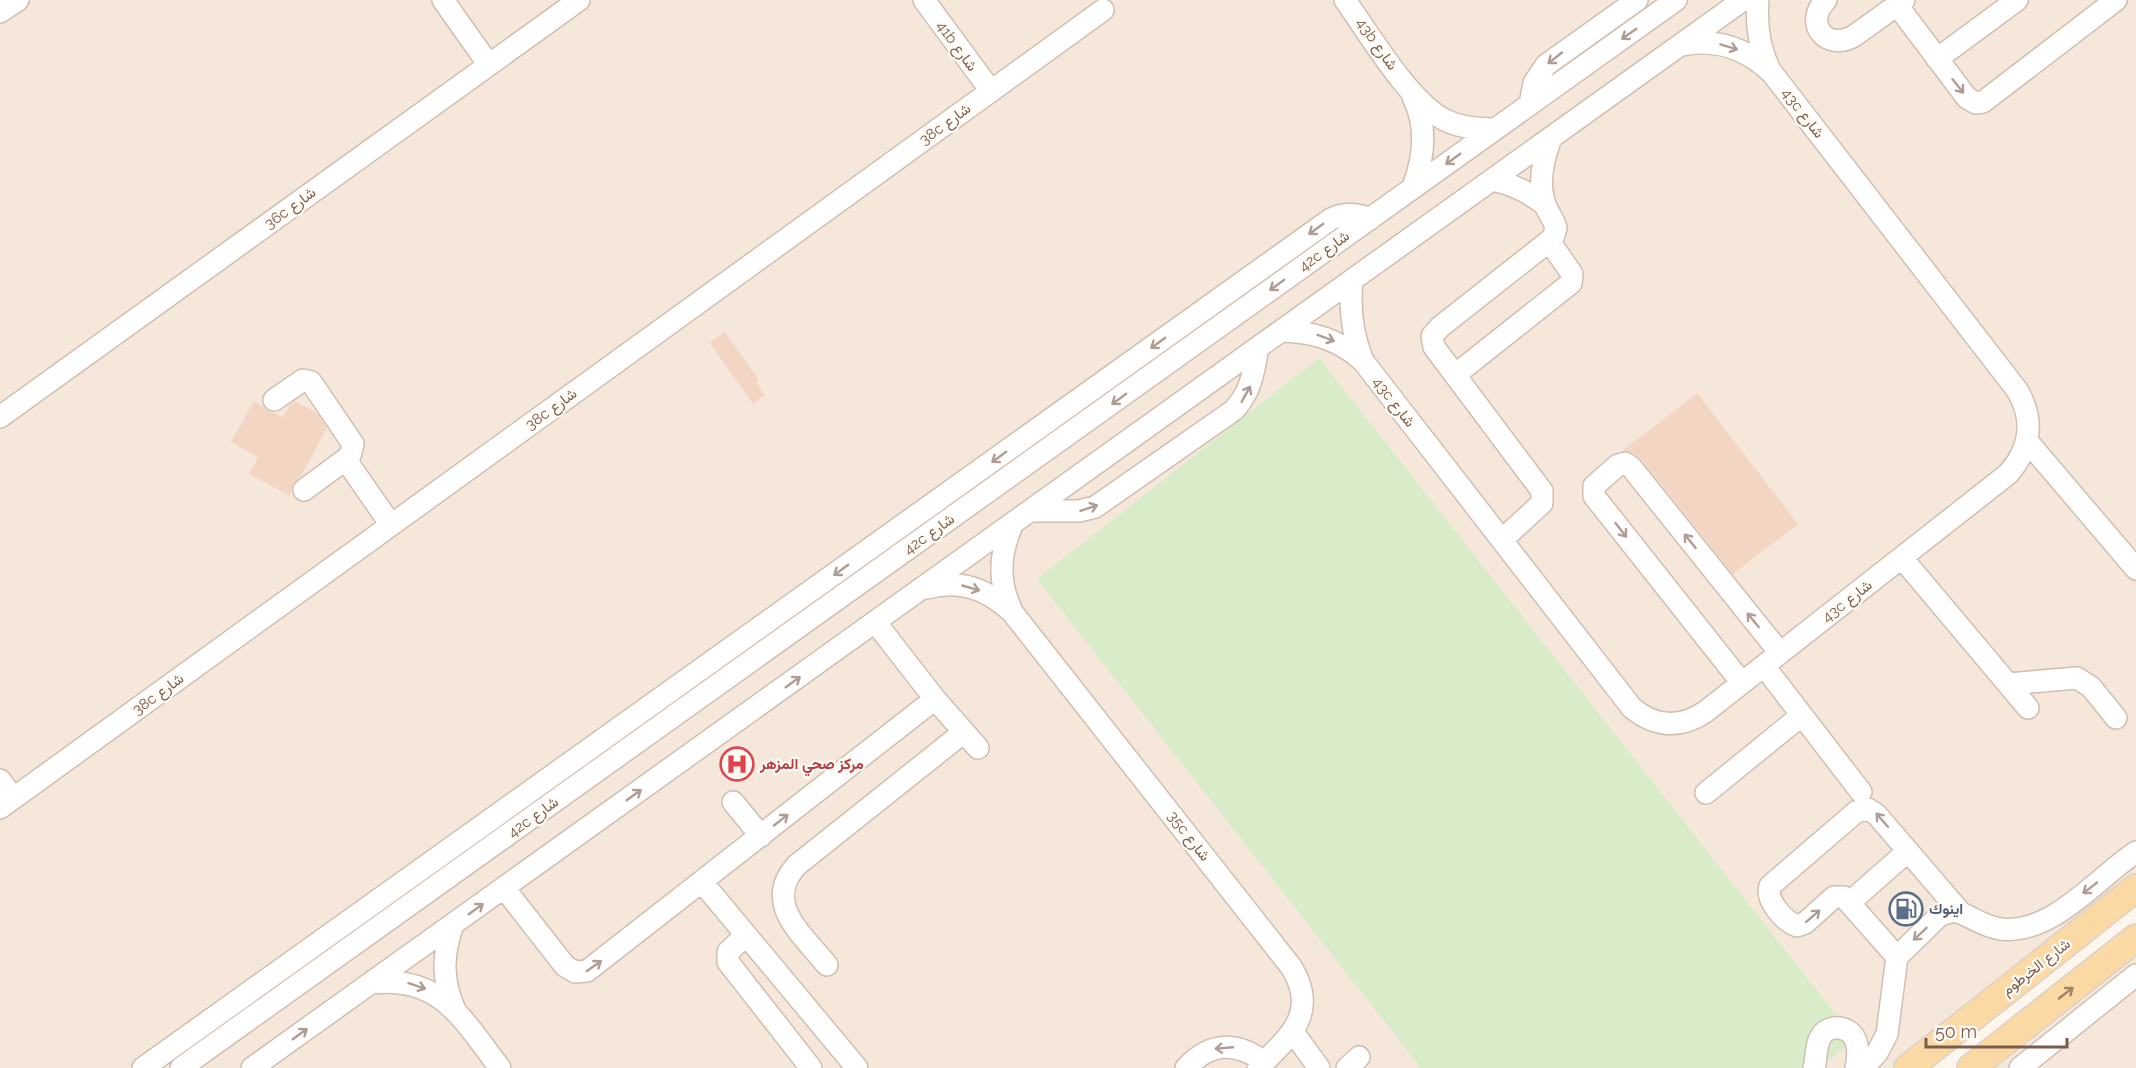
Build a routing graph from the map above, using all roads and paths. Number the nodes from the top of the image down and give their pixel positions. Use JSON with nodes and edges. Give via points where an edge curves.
{"nodes":[{"id":1,"x":18,"y":0,"type":"edge"},
{"id":2,"x":443,"y":0,"type":"edge"},
{"id":3,"x":579,"y":0,"type":"edge"},
{"id":4,"x":924,"y":0,"type":"edge"},
{"id":5,"x":1345,"y":0,"type":"edge"},
{"id":6,"x":1637,"y":0,"type":"edge"},
{"id":7,"x":1676,"y":0,"type":"edge"},
{"id":8,"x":1743,"y":0,"type":"edge"},
{"id":9,"x":1758,"y":0,"type":"edge"},
{"id":10,"x":1826,"y":0,"type":"edge"},
{"id":11,"x":2017,"y":0,"type":"edge"},
{"id":12,"x":2115,"y":0,"type":"edge"},
{"id":13,"x":1900,"y":3,"type":"edge"},
{"id":14,"x":1103,"y":10,"type":"dead end"},
{"id":15,"x":0,"y":12,"type":"edge"},
{"id":16,"x":1680,"y":46,"type":"junction"},
{"id":17,"x":1937,"y":59,"type":"junction"},
{"id":18,"x":489,"y":65,"type":"junction"},
{"id":19,"x":1772,"y":73,"type":"junction"},
{"id":20,"x":1408,"y":89,"type":"junction"},
{"id":21,"x":991,"y":92,"type":"junction"},
{"id":22,"x":1530,"y":104,"type":"junction"},
{"id":23,"x":1495,"y":129,"type":"junction"},
{"id":24,"x":1551,"y":138,"type":"junction"},
{"id":25,"x":1492,"y":180,"type":"junction"},
{"id":26,"x":1413,"y":188,"type":"junction"},
{"id":27,"x":1545,"y":205,"type":"junction"},
{"id":28,"x":1370,"y":219,"type":"junction"},
{"id":29,"x":1550,"y":242,"type":"junction"},
{"id":30,"x":1352,"y":281,"type":"junction"},
{"id":31,"x":1282,"y":331,"type":"junction"},
{"id":32,"x":1258,"y":348,"type":"junction"},
{"id":33,"x":1363,"y":362,"type":"junction"},
{"id":34,"x":1455,"y":375,"type":"junction"},
{"id":35,"x":274,"y":400,"type":"dead end"},
{"id":36,"x":0,"y":417,"type":"edge"},
{"id":37,"x":2028,"y":442,"type":"junction"},
{"id":38,"x":346,"y":460,"type":"junction"},
{"id":39,"x":304,"y":490,"type":"dead end"},
{"id":40,"x":1032,"y":511,"type":"junction"},
{"id":41,"x":391,"y":525,"type":"junction"},
{"id":42,"x":1012,"y":525,"type":"junction"},
{"id":43,"x":1502,"y":540,"type":"junction"},
{"id":44,"x":1902,"y":558,"type":"junction"},
{"id":45,"x":2136,"y":569,"type":"edge"},
{"id":46,"x":924,"y":588,"type":"junction"},
{"id":47,"x":1012,"y":612,"type":"junction"},
{"id":48,"x":876,"y":623,"type":"junction"},
{"id":49,"x":1772,"y":660,"type":"junction"},
{"id":50,"x":1742,"y":683,"type":"junction"},
{"id":51,"x":2008,"y":684,"type":"junction"},
{"id":52,"x":935,"y":699,"type":"junction"},
{"id":53,"x":2028,"y":708,"type":"dead end"},
{"id":54,"x":1802,"y":715,"type":"junction"},
{"id":55,"x":2116,"y":718,"type":"dead end"},
{"id":56,"x":964,"y":732,"type":"junction"},
{"id":57,"x":978,"y":748,"type":"dead end"},
{"id":58,"x":0,"y":780,"type":"edge"},
{"id":59,"x":1862,"y":792,"type":"dead end"},
{"id":60,"x":1706,"y":793,"type":"dead end"},
{"id":61,"x":733,"y":802,"type":"dead end"},
{"id":62,"x":7,"y":803,"type":"edge"},
{"id":63,"x":761,"y":836,"type":"junction"},
{"id":64,"x":1908,"y":851,"type":"junction"},
{"id":65,"x":2136,"y":852,"type":"edge"},
{"id":66,"x":702,"y":882,"type":"junction"},
{"id":67,"x":504,"y":888,"type":"junction"},
{"id":68,"x":2136,"y":888,"type":"edge"},
{"id":69,"x":1850,"y":903,"type":"junction"},
{"id":70,"x":1960,"y":913,"type":"junction"},
{"id":71,"x":453,"y":925,"type":"junction"},
{"id":72,"x":746,"y":935,"type":"junction"},
{"id":73,"x":2136,"y":938,"type":"edge"},
{"id":74,"x":1897,"y":957,"type":"junction"},
{"id":75,"x":827,"y":965,"type":"dead end"},
{"id":76,"x":2136,"y":975,"type":"edge"},
{"id":77,"x":372,"y":983,"type":"junction"},
{"id":78,"x":455,"y":1011,"type":"junction"},
{"id":79,"x":1293,"y":1032,"type":"junction"},
{"id":80,"x":267,"y":1064,"type":"edge"},
{"id":81,"x":1261,"y":1065,"type":"edge"},
{"id":82,"x":143,"y":1068,"type":"edge"},
{"id":83,"x":181,"y":1068,"type":"edge"},
{"id":84,"x":500,"y":1068,"type":"edge"},
{"id":85,"x":811,"y":1068,"type":"edge"},
{"id":86,"x":857,"y":1068,"type":"edge"},
{"id":87,"x":1186,"y":1068,"type":"edge"},
{"id":88,"x":1319,"y":1068,"type":"edge"},
{"id":89,"x":1814,"y":1068,"type":"edge"},
{"id":90,"x":1856,"y":1068,"type":"edge"},
{"id":91,"x":1863,"y":1068,"type":"edge"},
{"id":92,"x":1908,"y":1068,"type":"edge"},
{"id":93,"x":1971,"y":1068,"type":"edge"},
{"id":94,"x":2020,"y":1068,"type":"edge"}],
"edges":[{"from":1,"to":15,"type":"street"},
{"from":2,"to":18,"type":"street"},
{"from":3,"to":18,"type":"street","name":"36c شارع"},
{"from":4,"to":21,"type":"street","name":"41b شارع"},
{"from":5,"to":20,"type":"street","name":"43b شارع"},
{"from":6,"to":22,"type":"street","one_way":true,"via":[[1546,65],[1534,83]]},
{"from":7,"to":22,"type":"street","name":"42c شارع","one_way":true},
{"from":8,"to":16,"type":"street"},
{"from":9,"to":19,"type":"street","name":"43c شارع","via":[[1758,31]]},
{"from":10,"to":13,"type":"street","via":[[1816,15],[1816,24],[1820,33],[1836,42],[1854,36]]},
{"from":11,"to":17,"type":"street"},
{"from":17,"to":12,"type":"street","one_way":true,"via":[[1970,100],[1980,103]]},
{"from":13,"to":17,"type":"street"},
{"from":14,"to":21,"type":"street","name":"38c شارع"},
{"from":16,"to":19,"type":"street","name":"43c شارع","one_way":true,"via":[[1708,42],[1737,48]]},
{"from":16,"to":24,"type":"street"},
{"from":18,"to":36,"type":"street","name":"36c شارع"},
{"from":19,"to":37,"type":"street","name":"43c شارع","via":[[2017,390],[2028,414]]},
{"from":20,"to":23,"type":"street","name":"43b شارع","via":[[1446,121],[1470,128]]},
{"from":20,"to":26,"type":"street","name":"43b شارع","via":[[1416,104],[1423,138],[1423,155]]},
{"from":21,"to":41,"type":"street","name":"38c شارع"},
{"from":22,"to":23,"type":"street","name":"42c شارع"},
{"from":23,"to":26,"type":"street","name":"42c شارع","one_way":true},
{"from":24,"to":25,"type":"street"},
{"from":24,"to":27,"type":"street","via":[[1543,164]]},
{"from":25,"to":27,"type":"street","via":[[1526,191]]},
{"from":25,"to":30,"type":"street"},
{"from":26,"to":28,"type":"street","name":"42c شارع"},
{"from":27,"to":29,"type":"street","via":[[1556,228]]},
{"from":28,"to":82,"type":"street","one_way":true,"via":[[1354,214],[1331,219]]},
{"from":28,"to":83,"type":"street","name":"42c شارع","one_way":true},
{"from":29,"to":34,"type":"street","via":[[1572,274],[1571,283]]},
{"from":29,"to":34,"type":"street","via":[[1435,331],[1434,347]]},
{"from":30,"to":31,"type":"street"},
{"from":30,"to":33,"type":"street","name":"43c شارع","via":[[1350,314]]},
{"from":31,"to":32,"type":"street"},
{"from":31,"to":33,"type":"street","name":"43c شارع","one_way":true,"via":[[1327,337]]},
{"from":32,"to":40,"type":"street"},
{"from":40,"to":32,"type":"street","one_way":true,"via":[[1095,507],[1234,410],[1247,394]]},
{"from":33,"to":43,"type":"street","name":"43c شارع"},
{"from":34,"to":43,"type":"street","via":[[1542,491],[1542,503]]},
{"from":35,"to":38,"type":"street","via":[[303,380],[311,382],[351,438],[353,450]]},
{"from":37,"to":44,"type":"street","name":"43c شارع","via":[[2008,474]]},
{"from":37,"to":45,"type":"street"},
{"from":38,"to":39,"type":"street"},
{"from":38,"to":41,"type":"street"},
{"from":40,"to":42,"type":"street"},
{"from":41,"to":62,"type":"street","name":"38c شارع"},
{"from":42,"to":46,"type":"street"},
{"from":42,"to":47,"type":"street","name":"35c شارع","via":[[1001,560],[1001,578]]},
{"from":43,"to":50,"type":"street","name":"43c شارع","via":[[1641,715],[1662,724],[1685,723],[1706,712]]},
{"from":44,"to":49,"type":"street","name":"43c شارع"},
{"from":44,"to":51,"type":"street"},
{"from":46,"to":47,"type":"street","name":"35c شارع","one_way":true,"via":[[940,584],[972,586],[987,592]]},
{"from":46,"to":48,"type":"street"},
{"from":47,"to":79,"type":"street","name":"35c شارع","via":[[1293,968],[1303,1002]]},
{"from":48,"to":52,"type":"street"},
{"from":67,"to":48,"type":"street","one_way":true},
{"from":49,"to":50,"type":"street","name":"43c شارع"},
{"from":49,"to":50,"type":"street","one_way":true,"via":[[1631,467],[1625,463],[1618,465],[1594,486],[1594,496]]},
{"from":49,"to":54,"type":"street"},
{"from":51,"to":53,"type":"street"},
{"from":51,"to":55,"type":"street","via":[[2078,678],[2091,687]]},
{"from":52,"to":56,"type":"street"},
{"from":63,"to":52,"type":"street","one_way":true},
{"from":54,"to":59,"type":"street"},
{"from":54,"to":60,"type":"street"},
{"from":56,"to":57,"type":"street"},
{"from":56,"to":75,"type":"street","via":[[788,875],[782,902],[787,915]]},
{"from":58,"to":62,"type":"street"},
{"from":61,"to":63,"type":"street"},
{"from":63,"to":66,"type":"street"},
{"from":64,"to":69,"type":"street"},
{"from":64,"to":69,"type":"street","one_way":true,"via":[[1873,811],[1859,810],[1774,882],[1768,892],[1772,903],[1797,926],[1837,896]]},
{"from":64,"to":70,"type":"street"},
{"from":65,"to":70,"type":"street","one_way":true,"via":[[2052,918],[2040,923],[2003,929],[1978,923]]},
{"from":67,"to":66,"type":"street","one_way":true,"via":[[569,970],[581,973]]},
{"from":66,"to":72,"type":"street"},
{"from":71,"to":67,"type":"street","one_way":true},
{"from":68,"to":92,"type":"main road","name":"شارع الخرطوم"},
{"from":69,"to":74,"type":"street"},
{"from":70,"to":74,"type":"street","one_way":true,"via":[[1940,915]]},
{"from":71,"to":77,"type":"street"},
{"from":71,"to":78,"type":"street","via":[[444,959],[444,977]]},
{"from":72,"to":85,"type":"street","via":[[728,952],[728,962]]},
{"from":72,"to":86,"type":"street"},
{"from":93,"to":73,"type":"main road","one_way":true},
{"from":74,"to":91,"type":"street","via":[[1887,1034]]},
{"from":76,"to":94,"type":"street"},
{"from":77,"to":78,"type":"street","one_way":true,"via":[[390,981],[426,989]]},
{"from":80,"to":77,"type":"street","one_way":true},
{"from":78,"to":84,"type":"street"},
{"from":79,"to":81,"type":"street","name":"35c شارع"},
{"from":79,"to":88,"type":"street"},
{"from":81,"to":87,"type":"street","one_way":true,"via":[[1252,1053],[1222,1047],[1207,1051]]},
{"from":89,"to":90,"type":"street","via":[[1821,1036],[1839,1028],[1855,1039]]}]}
